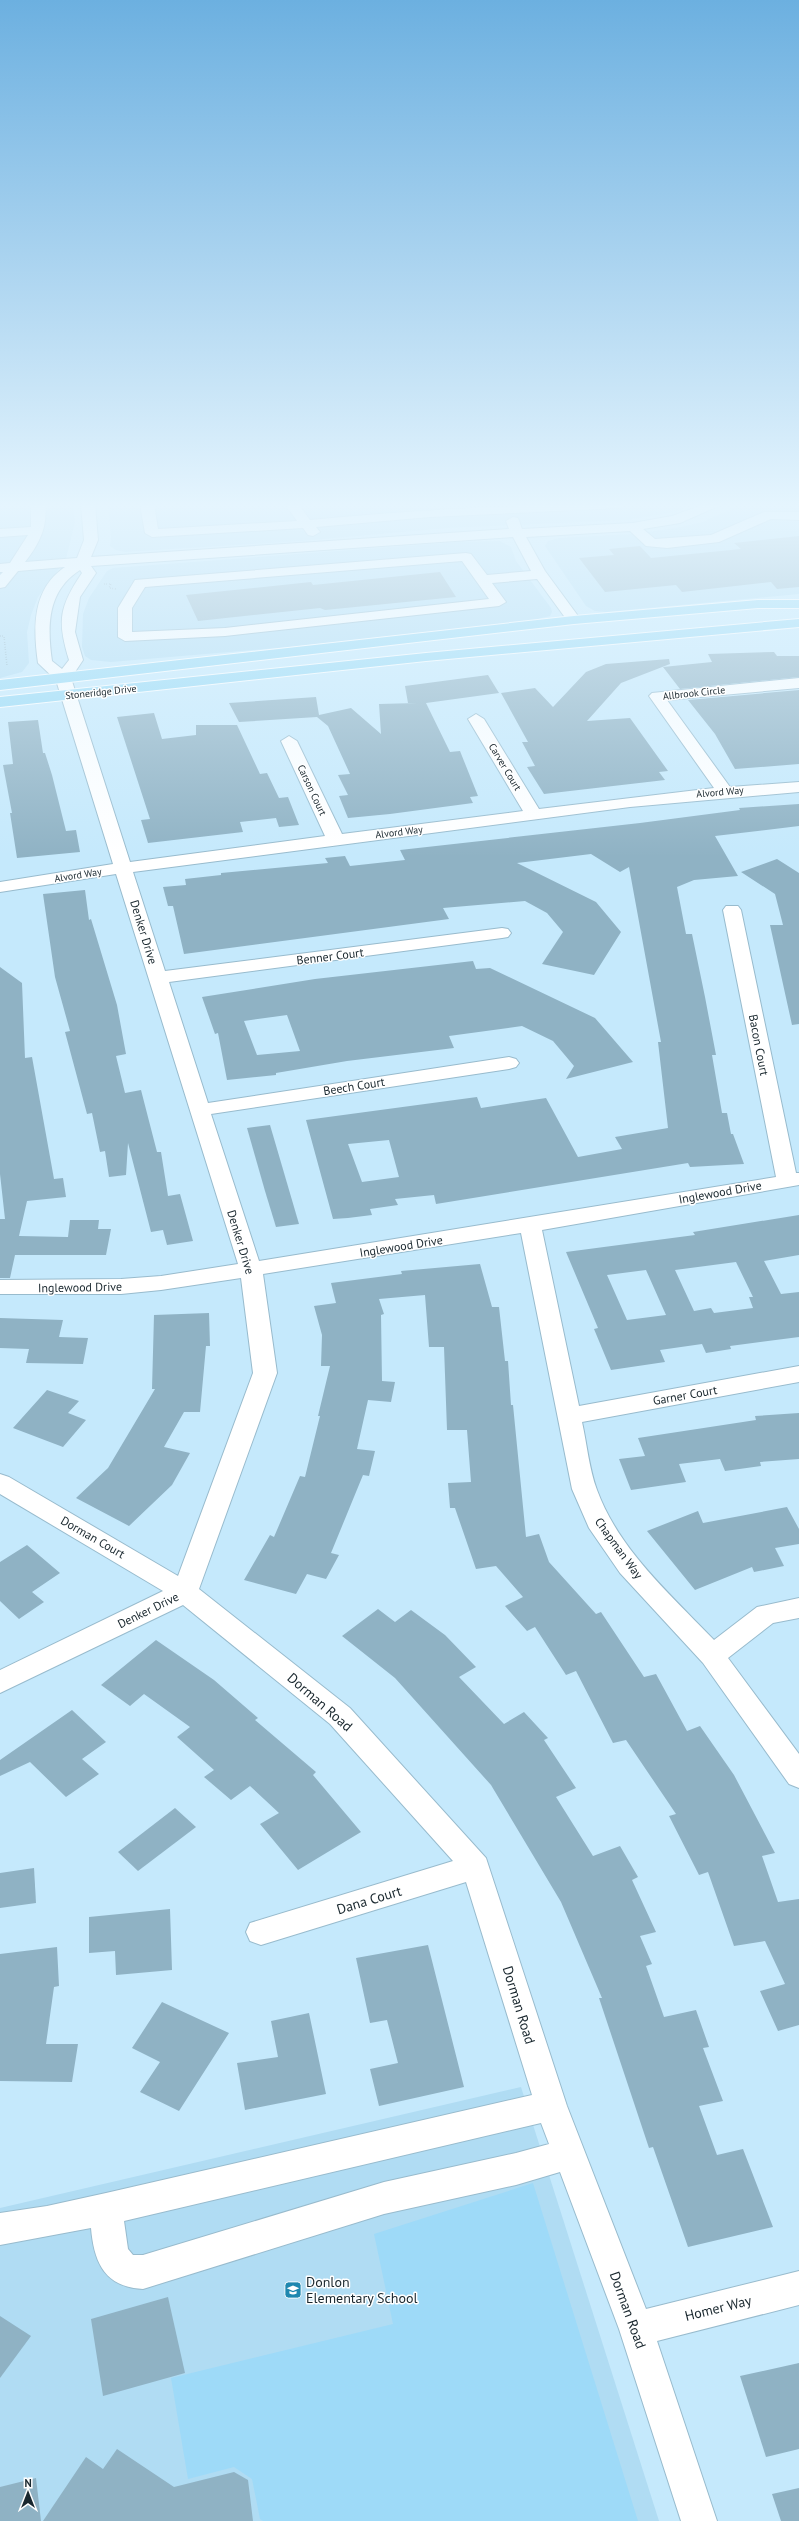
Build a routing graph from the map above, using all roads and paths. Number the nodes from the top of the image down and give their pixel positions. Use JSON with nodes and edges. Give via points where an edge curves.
{"nodes":[{"id":1,"x":42,"y":622,"type":"edge"},
{"id":2,"x":69,"y":622,"type":"edge"},
{"id":3,"x":125,"y":622,"type":"edge"},
{"id":4,"x":320,"y":622,"type":"edge"},
{"id":5,"x":561,"y":622,"type":"edge"},
{"id":6,"x":574,"y":622,"type":"edge"},
{"id":7,"x":799,"y":623,"type":"edge"},
{"id":8,"x":0,"y":636,"type":"edge"},
{"id":9,"x":426,"y":657,"type":"junction"},
{"id":10,"x":8,"y":671,"type":"dead end"},
{"id":11,"x":799,"y":683,"type":"edge"},
{"id":12,"x":0,"y":685,"type":"edge"},
{"id":13,"x":65,"y":687,"type":"junction"},
{"id":14,"x":0,"y":702,"type":"edge"},
{"id":15,"x":476,"y":719,"type":"dead end"},
{"id":16,"x":289,"y":741,"type":"dead end"},
{"id":17,"x":799,"y":787,"type":"edge"},
{"id":18,"x":724,"y":791,"type":"junction"},
{"id":19,"x":534,"y":815,"type":"junction"},
{"id":20,"x":336,"y":840,"type":"junction"},
{"id":21,"x":124,"y":867,"type":"junction"},
{"id":22,"x":0,"y":887,"type":"edge"},
{"id":23,"x":732,"y":910,"type":"dead end"},
{"id":24,"x":502,"y":933,"type":"dead end"},
{"id":25,"x":158,"y":978,"type":"junction"},
{"id":26,"x":509,"y":1063,"type":"dead end"},
{"id":27,"x":200,"y":1110,"type":"junction"},
{"id":28,"x":793,"y":1180,"type":"edge"},
{"id":29,"x":530,"y":1225,"type":"junction"},
{"id":30,"x":251,"y":1270,"type":"junction"},
{"id":31,"x":0,"y":1287,"type":"edge"},
{"id":32,"x":799,"y":1374,"type":"edge"},
{"id":33,"x":570,"y":1416,"type":"junction"},
{"id":34,"x":0,"y":1483,"type":"edge"},
{"id":35,"x":185,"y":1592,"type":"junction"},
{"id":36,"x":799,"y":1608,"type":"edge"},
{"id":37,"x":712,"y":1656,"type":"junction"},
{"id":38,"x":0,"y":1682,"type":"edge"},
{"id":39,"x":799,"y":1776,"type":"edge"},
{"id":40,"x":476,"y":1867,"type":"junction"},
{"id":41,"x":261,"y":1932,"type":"dead end"},
{"id":42,"x":551,"y":2106,"type":"junction"},
{"id":43,"x":570,"y":2153,"type":"junction"},
{"id":44,"x":106,"y":2209,"type":"junction"},
{"id":45,"x":0,"y":2229,"type":"edge"},
{"id":46,"x":799,"y":2288,"type":"edge"},
{"id":47,"x":636,"y":2329,"type":"junction"},
{"id":48,"x":700,"y":2521,"type":"edge"}],
"edges":[{"from":1,"to":13,"type":"street","via":[[40,634],[45,663]]},
{"from":2,"to":13,"type":"street","via":[[68,632],[76,660]]},
{"from":3,"to":4,"type":"street","via":[[125,637],[225,632]]},
{"from":5,"to":13,"type":"main road","name":"Stoneridge Drive"},
{"from":6,"to":9,"type":"main road","via":[[574,627],[555,633],[437,646]]},
{"from":7,"to":9,"type":"main road","name":"Stoneridge Drive"},
{"from":8,"to":10,"type":"path","via":[[4,636]]},
{"from":9,"to":13,"type":"main road","name":"Stoneridge Drive"},
{"from":11,"to":18,"type":"street","name":"Allbrook Circle","via":[[657,696]]},
{"from":12,"to":13,"type":"main road","name":"Stoneridge Drive"},
{"from":13,"to":14,"type":"main road","name":"Stoneridge Drive"},
{"from":13,"to":21,"type":"street","name":"Denker Drive"},
{"from":15,"to":19,"type":"street","name":"Carver Court"},
{"from":16,"to":20,"type":"street","name":"Carson Court"},
{"from":17,"to":18,"type":"street","name":"Alvord Way"},
{"from":18,"to":19,"type":"street","name":"Alvord Way"},
{"from":19,"to":20,"type":"street","name":"Alvord Way"},
{"from":20,"to":21,"type":"street","name":"Alvord Way"},
{"from":21,"to":22,"type":"street","name":"Alvord Way"},
{"from":21,"to":25,"type":"street","name":"Denker Drive"},
{"from":23,"to":28,"type":"street","name":"Bacon Court"},
{"from":24,"to":25,"type":"street","name":"Benner Court"},
{"from":25,"to":27,"type":"street","name":"Denker Drive"},
{"from":26,"to":27,"type":"street","name":"Beech Court"},
{"from":27,"to":30,"type":"street","name":"Denker Drive"},
{"from":28,"to":29,"type":"street","name":"Inglewood Drive"},
{"from":29,"to":30,"type":"street","name":"Inglewood Drive"},
{"from":29,"to":33,"type":"street","name":"Chapman Way"},
{"from":30,"to":31,"type":"street","name":"Inglewood Drive","via":[[114,1288]]},
{"from":30,"to":35,"type":"street","name":"Denker Drive","via":[[265,1373]]},
{"from":32,"to":33,"type":"street","name":"Garner Court"},
{"from":33,"to":37,"type":"street","name":"Chapman Way","via":[[584,1489],[598,1522],[629,1566]]},
{"from":34,"to":35,"type":"street","name":"Dorman Court"},
{"from":35,"to":38,"type":"street","name":"Denker Drive"},
{"from":35,"to":40,"type":"street","name":"Dorman Road","via":[[340,1716]]},
{"from":36,"to":37,"type":"street","via":[[766,1614]]},
{"from":37,"to":39,"type":"street","name":"Chapman Way"},
{"from":40,"to":41,"type":"street","name":"Dana Court"},
{"from":40,"to":42,"type":"street","name":"Dorman Road"},
{"from":42,"to":43,"type":"street","name":"Dorman Road"},
{"from":42,"to":44,"type":"street"},
{"from":43,"to":44,"type":"street","via":[[516,2169],[384,2198],[143,2272],[129,2273],[117,2265],[111,2249]]},
{"from":43,"to":47,"type":"street","name":"Dorman Road"},
{"from":44,"to":45,"type":"street"},
{"from":46,"to":47,"type":"street","name":"Homer Way"},
{"from":47,"to":48,"type":"street","name":"Dorman Road"}]}
